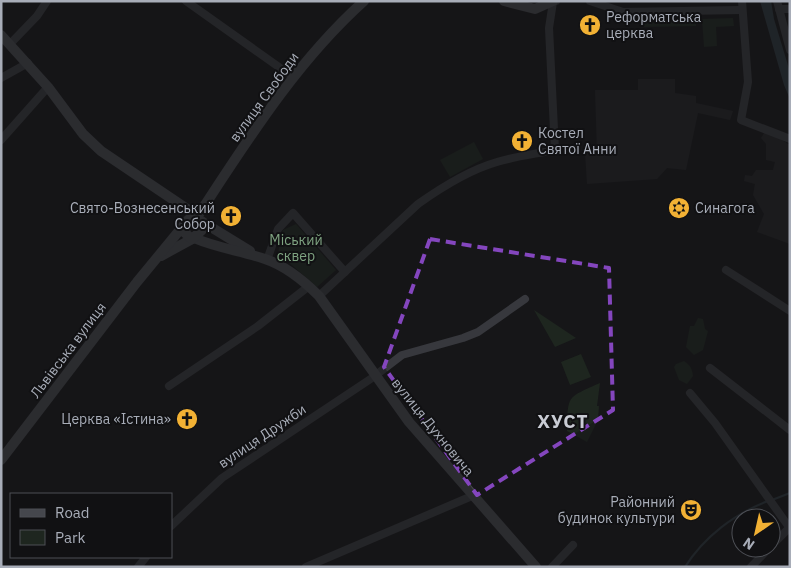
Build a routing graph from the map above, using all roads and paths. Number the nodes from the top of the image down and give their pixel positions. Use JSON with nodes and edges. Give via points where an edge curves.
{"nodes":[{"id":1,"x":47,"y":1,"type":"edge"},
{"id":2,"x":186,"y":1,"type":"edge"},
{"id":3,"x":364,"y":1,"type":"edge"},
{"id":4,"x":504,"y":1,"type":"edge"},
{"id":5,"x":590,"y":1,"type":"edge"},
{"id":6,"x":742,"y":1,"type":"edge"},
{"id":7,"x":554,"y":2,"type":"edge"},
{"id":8,"x":778,"y":5,"type":"edge"},
{"id":9,"x":790,"y":9,"type":"edge"},
{"id":10,"x":741,"y":10,"type":"junction"},
{"id":11,"x":1,"y":35,"type":"edge"},
{"id":12,"x":10,"y":44,"type":"junction"},
{"id":13,"x":790,"y":50,"type":"edge"},
{"id":14,"x":28,"y":63,"type":"junction"},
{"id":15,"x":293,"y":77,"type":"junction"},
{"id":16,"x":1,"y":78,"type":"edge"},
{"id":17,"x":48,"y":87,"type":"junction"},
{"id":18,"x":790,"y":139,"type":"edge"},
{"id":19,"x":1,"y":140,"type":"edge"},
{"id":20,"x":197,"y":218,"type":"junction"},
{"id":21,"x":186,"y":225,"type":"junction"},
{"id":22,"x":193,"y":238,"type":"junction"},
{"id":23,"x":158,"y":258,"type":"junction"},
{"id":24,"x":264,"y":259,"type":"junction"},
{"id":25,"x":726,"y":270,"type":"dead end"},
{"id":26,"x":345,"y":272,"type":"junction"},
{"id":27,"x":308,"y":286,"type":"junction"},
{"id":28,"x":319,"y":296,"type":"junction"},
{"id":29,"x":525,"y":299,"type":"dead end"},
{"id":30,"x":790,"y":311,"type":"edge"},
{"id":31,"x":710,"y":368,"type":"dead end"},
{"id":32,"x":374,"y":376,"type":"junction"},
{"id":33,"x":169,"y":386,"type":"dead end"},
{"id":34,"x":690,"y":393,"type":"dead end"},
{"id":35,"x":790,"y":430,"type":"edge"},
{"id":36,"x":1,"y":460,"type":"edge"},
{"id":37,"x":472,"y":496,"type":"junction"},
{"id":38,"x":172,"y":525,"type":"edge"},
{"id":39,"x":789,"y":527,"type":"edge"},
{"id":40,"x":573,"y":544,"type":"dead end"},
{"id":41,"x":306,"y":567,"type":"edge"},
{"id":42,"x":536,"y":567,"type":"edge"},
{"id":43,"x":552,"y":567,"type":"edge"}],
"edges":[{"from":1,"to":12,"type":"street"},
{"from":2,"to":15,"type":"street"},
{"from":3,"to":15,"type":"main road","name":"вулиця Свободи","via":[[338,25]]},
{"from":4,"to":7,"type":"main road","via":[[535,9]]},
{"from":5,"to":10,"type":"street","via":[[623,12]]},
{"from":6,"to":10,"type":"street"},
{"from":7,"to":26,"type":"street","via":[[549,28],[555,150],[497,162],[452,182],[418,204]]},
{"from":8,"to":9,"type":"street"},
{"from":8,"to":13,"type":"street"},
{"from":10,"to":18,"type":"street","via":[[748,82],[741,120]]},
{"from":11,"to":12,"type":"main road"},
{"from":12,"to":14,"type":"main road"},
{"from":14,"to":16,"type":"street"},
{"from":14,"to":17,"type":"main road"},
{"from":15,"to":20,"type":"main road","name":"вулиця Свободи"},
{"from":17,"to":19,"type":"street"},
{"from":17,"to":20,"type":"main road","via":[[83,134],[101,150]]},
{"from":20,"to":21,"type":"main road","name":"Львівська вулиця"},
{"from":20,"to":22,"type":"main road","via":[[202,230]]},
{"from":20,"to":24,"type":"main road"},
{"from":21,"to":22,"type":"main road","via":[[185,233]]},
{"from":21,"to":23,"type":"main road","name":"Львівська вулиця"},
{"from":22,"to":23,"type":"main road","name":"Львівська вулиця"},
{"from":22,"to":24,"type":"main road"},
{"from":23,"to":36,"type":"main road","name":"Львівська вулиця"},
{"from":24,"to":26,"type":"street","via":[[278,229],[293,213]]},
{"from":24,"to":27,"type":"main road","name":"вулиця Духновича","via":[[291,272]]},
{"from":25,"to":30,"type":"street"},
{"from":26,"to":28,"type":"street"},
{"from":27,"to":28,"type":"main road","name":"вулиця Духновича"},
{"from":27,"to":33,"type":"street","via":[[258,326]]},
{"from":28,"to":32,"type":"main road","name":"вулиця Духновича"},
{"from":29,"to":32,"type":"street","name":"вулиця Дружби","via":[[478,332],[402,355]]},
{"from":31,"to":35,"type":"street"},
{"from":32,"to":37,"type":"main road","name":"вулиця Духновича"},
{"from":32,"to":38,"type":"street","name":"вулиця Дружби","via":[[222,478]]},
{"from":34,"to":39,"type":"street"},
{"from":37,"to":41,"type":"street"},
{"from":37,"to":42,"type":"main road","name":"вулиця Духновича"},
{"from":40,"to":43,"type":"street"}]}
